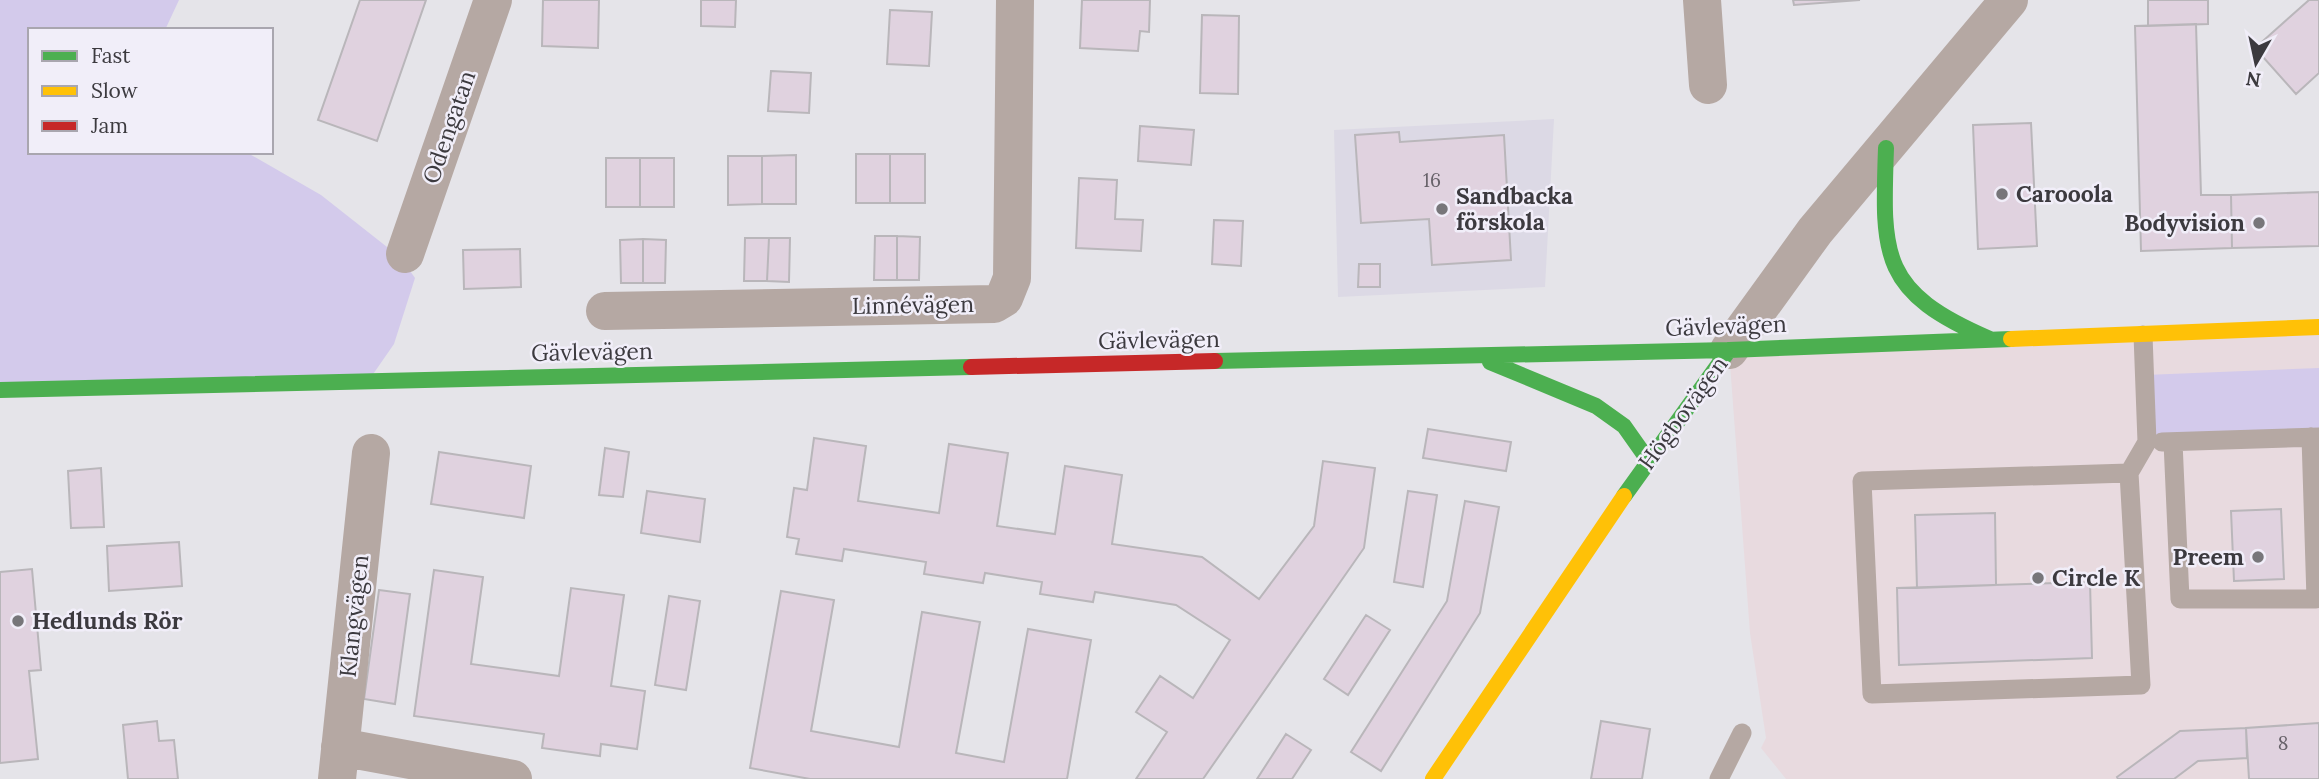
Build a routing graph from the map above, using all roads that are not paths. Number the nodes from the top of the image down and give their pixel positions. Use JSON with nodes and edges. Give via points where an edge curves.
{"nodes":[{"id":1,"x":494,"y":0,"type":"edge"},
{"id":2,"x":1015,"y":0,"type":"edge"},
{"id":3,"x":1702,"y":0,"type":"edge"},
{"id":4,"x":2009,"y":0,"type":"edge"},
{"id":5,"x":1709,"y":85,"type":"dead end"},
{"id":6,"x":1885,"y":148,"type":"junction"},
{"id":7,"x":405,"y":254,"type":"dead end"},
{"id":8,"x":605,"y":311,"type":"dead end"},
{"id":9,"x":2319,"y":327,"type":"edge"},
{"id":10,"x":2143,"y":335,"type":"junction"},
{"id":11,"x":1992,"y":340,"type":"junction"},
{"id":12,"x":1729,"y":350,"type":"junction"},
{"id":13,"x":1474,"y":355,"type":"junction"},
{"id":14,"x":0,"y":390,"type":"edge"},
{"id":15,"x":2315,"y":437,"type":"edge"},
{"id":16,"x":2147,"y":442,"type":"junction"},
{"id":17,"x":2173,"y":442,"type":"junction"},
{"id":18,"x":371,"y":453,"type":"dead end"},
{"id":19,"x":1648,"y":460,"type":"junction"},
{"id":20,"x":2129,"y":472,"type":"junction"},
{"id":21,"x":1742,"y":733,"type":"dead end"},
{"id":22,"x":338,"y":763,"type":"edge"},
{"id":23,"x":513,"y":779,"type":"edge"},
{"id":24,"x":1433,"y":779,"type":"edge"},
{"id":25,"x":1719,"y":779,"type":"edge"}],
"edges":[{"from":1,"to":7,"type":"street","name":"Odengatan"},
{"from":2,"to":8,"type":"street","name":"Linnévägen","via":[[1012,278],[1000,300],[994,304]]},
{"from":3,"to":5,"type":"street"},
{"from":4,"to":6,"type":"street","name":"Högbovägen"},
{"from":6,"to":11,"type":"main road","via":[[1887,243],[1894,266],[1908,288],[1930,306],[1955,324]]},
{"from":6,"to":12,"type":"street","name":"Högbovägen","via":[[1815,231]]},
{"from":9,"to":10,"type":"main road","name":"Gävlevägen"},
{"from":10,"to":11,"type":"main road","name":"Gävlevägen"},
{"from":10,"to":16,"type":"lane"},
{"from":11,"to":12,"type":"main road","name":"Gävlevägen"},
{"from":12,"to":13,"type":"main road","name":"Gävlevägen"},
{"from":12,"to":19,"type":"main road","name":"Högbovägen"},
{"from":13,"to":14,"type":"main road","name":"Gävlevägen"},
{"from":13,"to":19,"type":"main road","via":[[1596,406],[1624,426]]},
{"from":15,"to":17,"type":"lane"},
{"from":15,"to":17,"type":"lane","via":[[2316,599],[2180,599]]},
{"from":16,"to":17,"type":"lane"},
{"from":16,"to":20,"type":"lane"},
{"from":18,"to":22,"type":"street","name":"Klangvägen"},
{"from":19,"to":24,"type":"main road","name":"Högbovägen"},
{"from":20,"to":20,"type":"lane","via":[[1862,481],[1872,695],[2141,685]]},
{"from":21,"to":25,"type":"lane"},
{"from":22,"to":23,"type":"street"}]}
